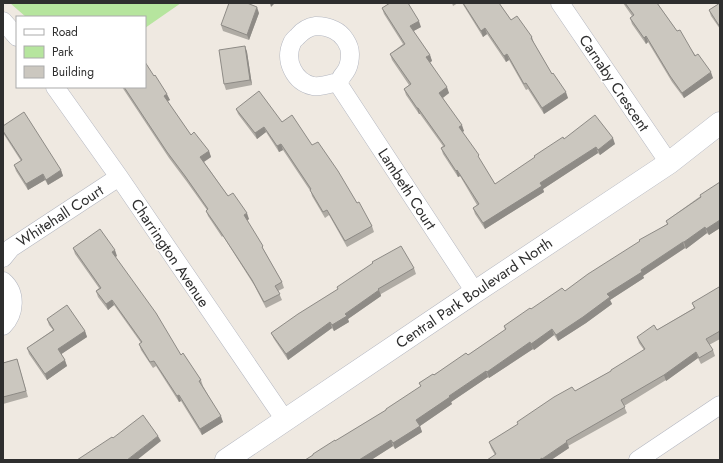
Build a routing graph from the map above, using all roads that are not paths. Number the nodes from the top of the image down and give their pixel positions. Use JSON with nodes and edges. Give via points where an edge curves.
{"nodes":[{"id":1,"x":560,"y":3,"type":"edge"},
{"id":2,"x":3,"y":21,"type":"edge"},
{"id":3,"x":16,"y":36,"type":"edge"},
{"id":4,"x":339,"y":85,"type":"dead end"},
{"id":5,"x":55,"y":88,"type":"edge"},
{"id":6,"x":720,"y":123,"type":"edge"},
{"id":7,"x":670,"y":163,"type":"junction"},
{"id":8,"x":119,"y":178,"type":"junction"},
{"id":9,"x":3,"y":258,"type":"edge"},
{"id":10,"x":3,"y":281,"type":"edge"},
{"id":11,"x":474,"y":292,"type":"junction"},
{"id":12,"x":3,"y":326,"type":"edge"},
{"id":13,"x":720,"y":406,"type":"edge"},
{"id":14,"x":284,"y":420,"type":"junction"},
{"id":15,"x":226,"y":460,"type":"edge"},
{"id":16,"x":638,"y":460,"type":"edge"}],
"edges":[{"from":1,"to":7,"type":"street","name":"Carnaby Crescent"},
{"from":2,"to":3,"type":"street"},
{"from":4,"to":11,"type":"street","name":"Lambeth Court"},
{"from":5,"to":8,"type":"street","name":"Charrington Avenue"},
{"from":6,"to":7,"type":"street","name":"Central Park Boulevard North"},
{"from":7,"to":11,"type":"street","name":"Central Park Boulevard North"},
{"from":8,"to":9,"type":"street","name":"Whitehall Court","via":[[11,248]]},
{"from":8,"to":14,"type":"street","name":"Charrington Avenue"},
{"from":10,"to":12,"type":"street","via":[[11,292],[13,304],[8,322]]},
{"from":11,"to":14,"type":"street","name":"Central Park Boulevard North"},
{"from":13,"to":16,"type":"street"},
{"from":14,"to":15,"type":"street","name":"Central Park Boulevard North"}]}
